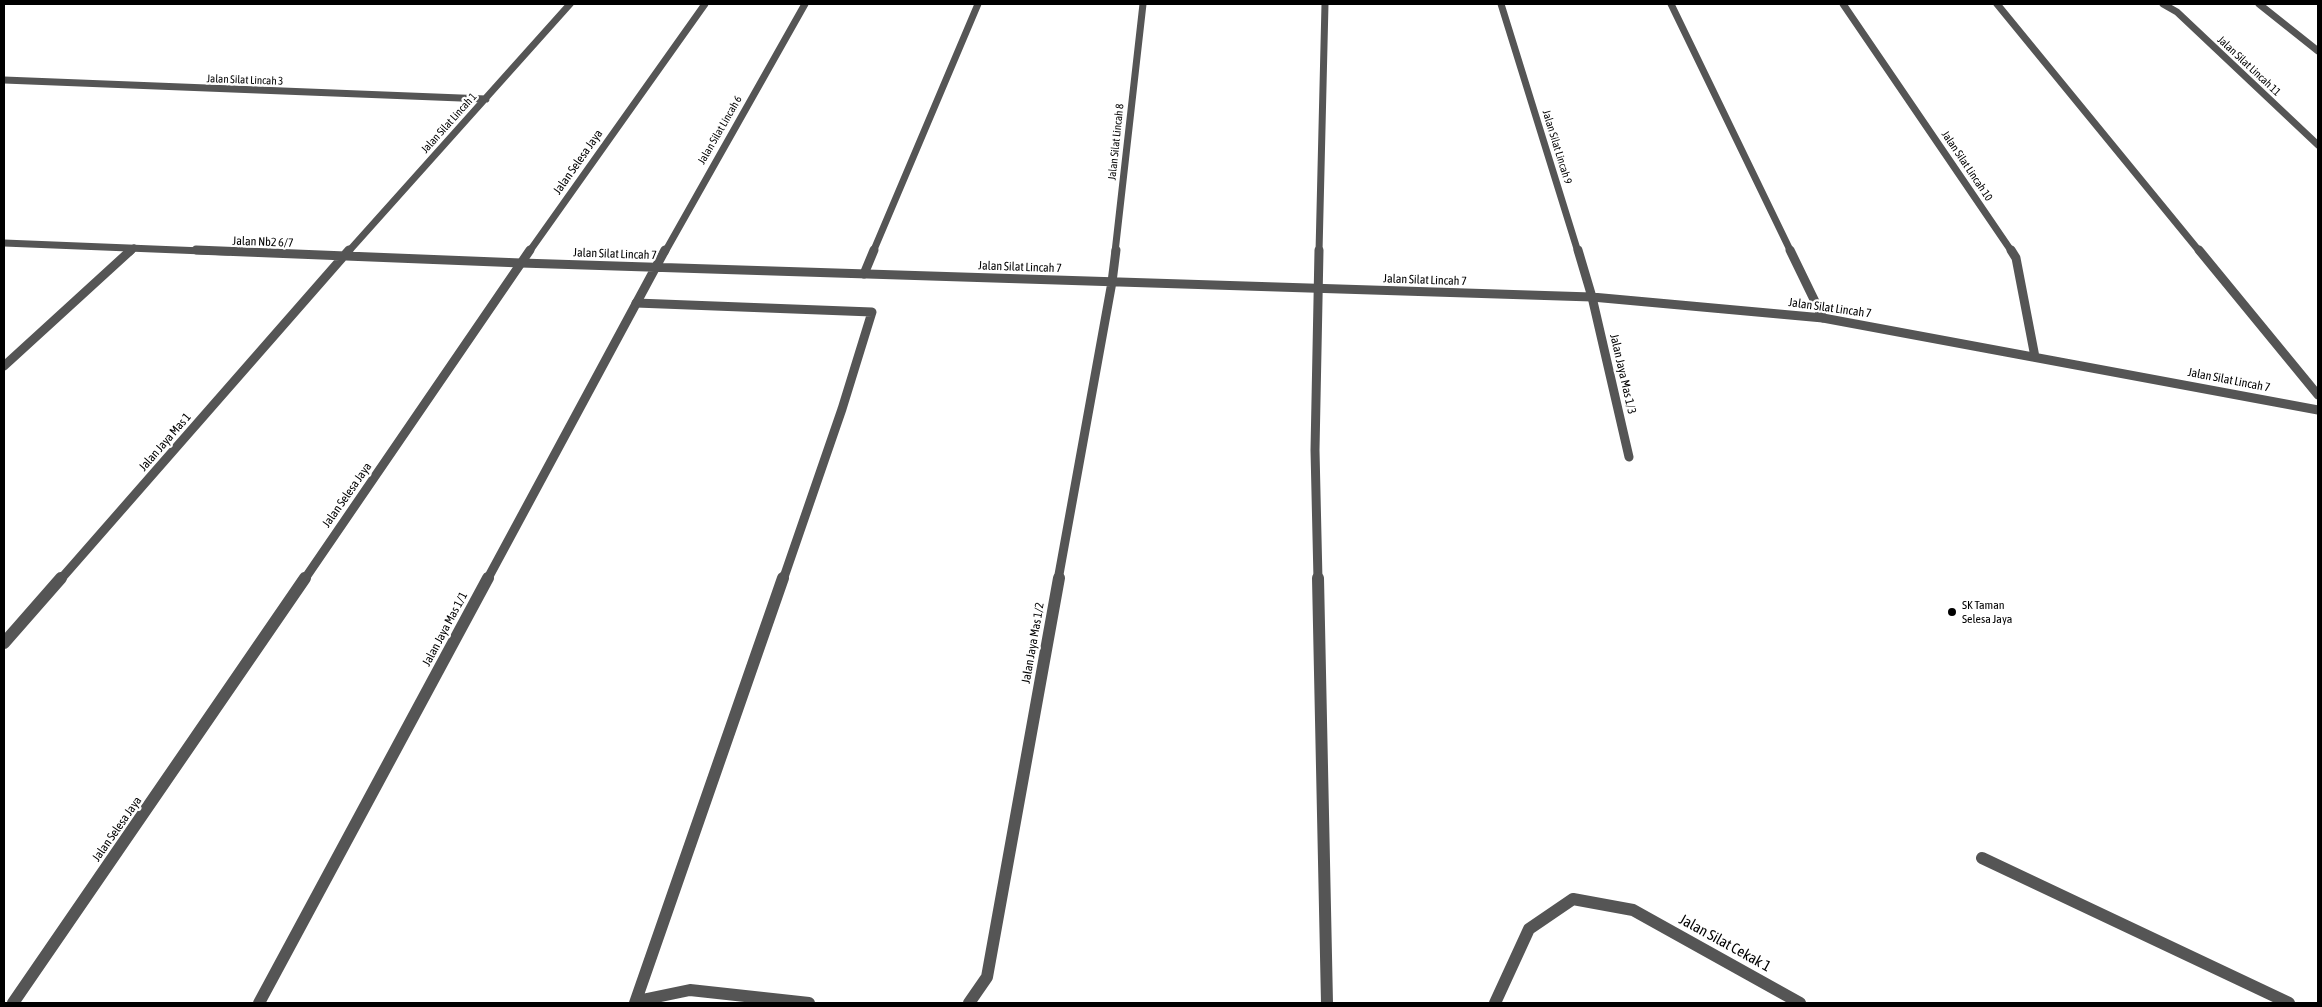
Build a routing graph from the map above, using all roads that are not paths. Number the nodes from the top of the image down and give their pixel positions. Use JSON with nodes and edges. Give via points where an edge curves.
{"nodes":[{"id":1,"x":570,"y":4,"type":"edge"},
{"id":2,"x":705,"y":4,"type":"edge"},
{"id":3,"x":805,"y":4,"type":"edge"},
{"id":4,"x":978,"y":4,"type":"edge"},
{"id":5,"x":1144,"y":4,"type":"edge"},
{"id":6,"x":1325,"y":4,"type":"edge"},
{"id":7,"x":1501,"y":4,"type":"edge"},
{"id":8,"x":1671,"y":4,"type":"edge"},
{"id":9,"x":1843,"y":4,"type":"edge"},
{"id":10,"x":1997,"y":4,"type":"edge"},
{"id":11,"x":2163,"y":4,"type":"edge"},
{"id":12,"x":2259,"y":4,"type":"edge"},
{"id":13,"x":2318,"y":52,"type":"edge"},
{"id":14,"x":4,"y":80,"type":"edge"},
{"id":15,"x":486,"y":99,"type":"junction"},
{"id":16,"x":2318,"y":145,"type":"edge"},
{"id":17,"x":4,"y":243,"type":"edge"},
{"id":18,"x":134,"y":248,"type":"junction"},
{"id":19,"x":344,"y":256,"type":"junction"},
{"id":20,"x":522,"y":263,"type":"junction"},
{"id":21,"x":656,"y":267,"type":"junction"},
{"id":22,"x":864,"y":274,"type":"junction"},
{"id":23,"x":1112,"y":282,"type":"junction"},
{"id":24,"x":1319,"y":289,"type":"junction"},
{"id":25,"x":1592,"y":297,"type":"junction"},
{"id":26,"x":636,"y":303,"type":"junction"},
{"id":27,"x":1823,"y":318,"type":"junction"},
{"id":28,"x":2035,"y":357,"type":"junction"},
{"id":29,"x":4,"y":366,"type":"edge"},
{"id":30,"x":2318,"y":395,"type":"edge"},
{"id":31,"x":2318,"y":410,"type":"edge"},
{"id":32,"x":1629,"y":457,"type":"dead end"},
{"id":33,"x":4,"y":643,"type":"edge"},
{"id":34,"x":1982,"y":858,"type":"dead end"},
{"id":35,"x":636,"y":1002,"type":"edge"},
{"id":36,"x":13,"y":1003,"type":"edge"},
{"id":37,"x":259,"y":1003,"type":"edge"},
{"id":38,"x":809,"y":1003,"type":"edge"},
{"id":39,"x":970,"y":1003,"type":"edge"},
{"id":40,"x":1327,"y":1003,"type":"edge"},
{"id":41,"x":1495,"y":1003,"type":"edge"},
{"id":42,"x":1800,"y":1003,"type":"edge"},
{"id":43,"x":2289,"y":1003,"type":"edge"}],
"edges":[{"from":1,"to":15,"type":"street","name":"Jalan Silat Lincah 1"},
{"from":2,"to":20,"type":"street","name":"Jalan Selesa Jaya"},
{"from":3,"to":21,"type":"street","name":"Jalan Silat Lincah 6"},
{"from":4,"to":22,"type":"street"},
{"from":5,"to":23,"type":"street","name":"Jalan Silat Lincah 8"},
{"from":6,"to":24,"type":"street"},
{"from":7,"to":25,"type":"street","name":"Jalan Silat Lincah 9"},
{"from":8,"to":27,"type":"street"},
{"from":9,"to":28,"type":"street","name":"Jalan Silat Lincah 10","via":[[2016,258]]},
{"from":10,"to":30,"type":"street"},
{"from":11,"to":16,"type":"street","name":"Jalan Silat Lincah 11","via":[[2177,12]]},
{"from":12,"to":13,"type":"street"},
{"from":14,"to":15,"type":"street","name":"Jalan Silat Lincah 3"},
{"from":15,"to":19,"type":"street","name":"Jalan Silat Lincah 1"},
{"from":17,"to":18,"type":"street","name":"Jalan Nb2 6/7"},
{"from":18,"to":19,"type":"street","name":"Jalan Nb2 6/7"},
{"from":18,"to":29,"type":"street"},
{"from":19,"to":20,"type":"street","name":"Jalan Nb2 6/7"},
{"from":19,"to":33,"type":"street","name":"Jalan Jaya Mas 1"},
{"from":20,"to":21,"type":"street","name":"Jalan Silat Lincah 7"},
{"from":20,"to":36,"type":"street","name":"Jalan Selesa Jaya"},
{"from":21,"to":22,"type":"street","name":"Jalan Silat Lincah 7"},
{"from":21,"to":26,"type":"street","name":"Jalan Jaya Mas 1/1"},
{"from":22,"to":23,"type":"street","name":"Jalan Silat Lincah 7"},
{"from":23,"to":24,"type":"street","name":"Jalan Silat Lincah 7"},
{"from":23,"to":39,"type":"street","name":"Jalan Jaya Mas 1/2","via":[[987,977]]},
{"from":24,"to":25,"type":"street","name":"Jalan Silat Lincah 7"},
{"from":24,"to":40,"type":"street","via":[[1315,450]]},
{"from":25,"to":27,"type":"street","name":"Jalan Silat Lincah 7"},
{"from":25,"to":32,"type":"street","name":"Jalan Jaya Mas 1/3"},
{"from":26,"to":35,"type":"street","via":[[872,312],[842,409]]},
{"from":26,"to":37,"type":"street","name":"Jalan Jaya Mas 1/1"},
{"from":27,"to":28,"type":"street","name":"Jalan Silat Lincah 7"},
{"from":28,"to":31,"type":"street","name":"Jalan Silat Lincah 7"},
{"from":34,"to":43,"type":"street"},
{"from":35,"to":38,"type":"street","via":[[690,990]]},
{"from":41,"to":42,"type":"street","name":"Jalan Silat Cekak 1","via":[[1529,929],[1573,899],[1633,910]]}]}
